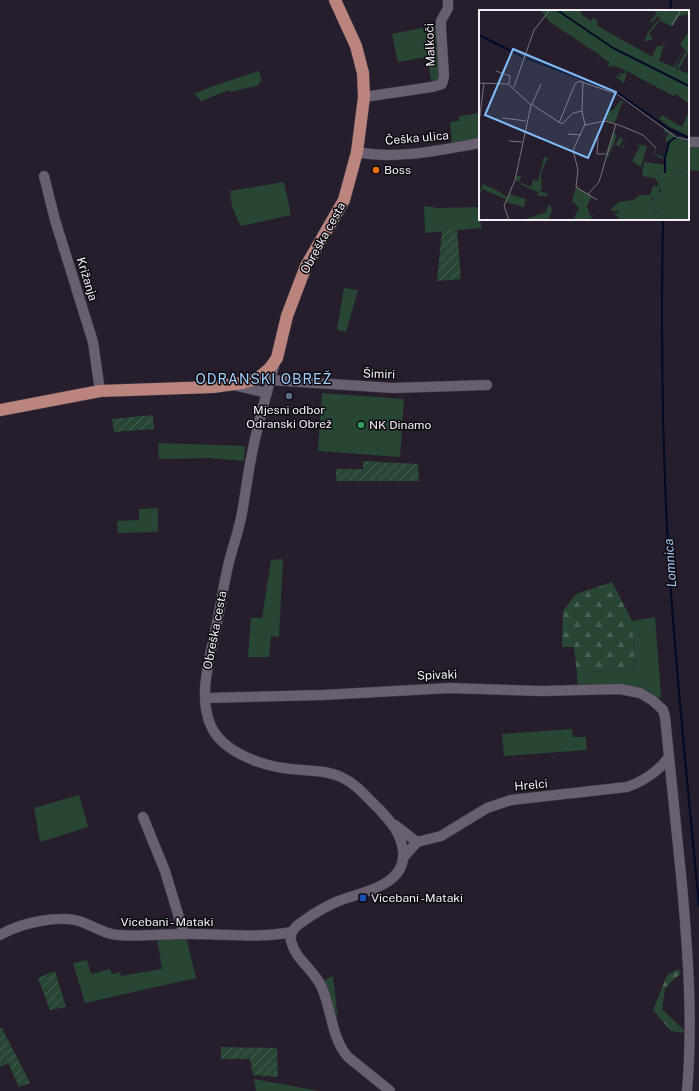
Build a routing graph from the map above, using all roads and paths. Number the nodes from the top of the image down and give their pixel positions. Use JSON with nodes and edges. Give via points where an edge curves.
{"nodes":[{"id":1,"x":335,"y":0,"type":"edge"},
{"id":2,"x":448,"y":0,"type":"edge"},
{"id":3,"x":364,"y":97,"type":"junction"},
{"id":4,"x":479,"y":143,"type":"edge"},
{"id":5,"x":357,"y":152,"type":"junction"},
{"id":6,"x":44,"y":176,"type":"dead end"},
{"id":7,"x":277,"y":358,"type":"junction"},
{"id":8,"x":270,"y":380,"type":"junction"},
{"id":9,"x":231,"y":385,"type":"junction"},
{"id":10,"x":487,"y":385,"type":"dead end"},
{"id":11,"x":100,"y":391,"type":"junction"},
{"id":12,"x":267,"y":393,"type":"junction"},
{"id":13,"x":0,"y":410,"type":"edge"},
{"id":14,"x":206,"y":698,"type":"junction"},
{"id":15,"x":668,"y":758,"type":"junction"},
{"id":16,"x":143,"y":817,"type":"dead end"},
{"id":17,"x":394,"y":825,"type":"junction"},
{"id":18,"x":417,"y":842,"type":"junction"},
{"id":19,"x":403,"y":858,"type":"junction"},
{"id":20,"x":292,"y":932,"type":"junction"},
{"id":21,"x":184,"y":934,"type":"junction"},
{"id":22,"x":0,"y":935,"type":"edge"},
{"id":23,"x":390,"y":1091,"type":"edge"},
{"id":24,"x":687,"y":1091,"type":"edge"}],
"edges":[{"from":1,"to":3,"type":"main road","name":"Obreška cesta","via":[[359,57]]},
{"from":2,"to":3,"type":"street","name":"Malkoči","via":[[448,8],[441,21],[444,76],[442,84]]},
{"from":3,"to":5,"type":"main road","name":"Obreška cesta"},
{"from":4,"to":5,"type":"street","name":"Češka ulica","via":[[423,152],[372,155]]},
{"from":5,"to":7,"type":"main road","name":"Obreška cesta","via":[[344,200],[306,266],[287,316]]},
{"from":6,"to":11,"type":"street","name":"Križanja","via":[[93,342]]},
{"from":7,"to":8,"type":"street","name":"Obreška cesta"},
{"from":7,"to":9,"type":"main road","via":[[258,378]]},
{"from":8,"to":10,"type":"street","name":"Šimiri","via":[[393,388]]},
{"from":8,"to":12,"type":"street","name":"Obreška cesta"},
{"from":9,"to":11,"type":"main road"},
{"from":9,"to":12,"type":"street"},
{"from":11,"to":13,"type":"main road"},
{"from":12,"to":14,"type":"street","name":"Obreška cesta","via":[[207,664]]},
{"from":14,"to":15,"type":"street","name":"Spivaki","via":[[316,696],[462,688],[542,691],[620,688],[640,693],[663,710]]},
{"from":14,"to":17,"type":"street","name":"Obreška cesta","via":[[210,723],[219,739],[226,745],[273,766],[341,777],[357,787]]},
{"from":15,"to":18,"type":"street","name":"Hrelci","via":[[653,773],[633,785],[504,802],[487,808],[442,836]]},
{"from":15,"to":24,"type":"street","via":[[675,808],[690,990]]},
{"from":16,"to":21,"type":"street","via":[[165,871]]},
{"from":17,"to":18,"type":"street"},
{"from":17,"to":19,"type":"street","name":"Obreška cesta"},
{"from":18,"to":19,"type":"street"},
{"from":19,"to":20,"type":"street","via":[[397,872],[382,886],[325,907],[299,924]]},
{"from":20,"to":21,"type":"street","name":"Vicebani - Mataki","via":[[253,936]]},
{"from":20,"to":23,"type":"street","via":[[291,941],[297,953],[322,986],[342,1051]]},
{"from":21,"to":22,"type":"street","name":"Vicebani - Mataki","via":[[115,935],[83,922],[68,920],[27,923]]}]}
